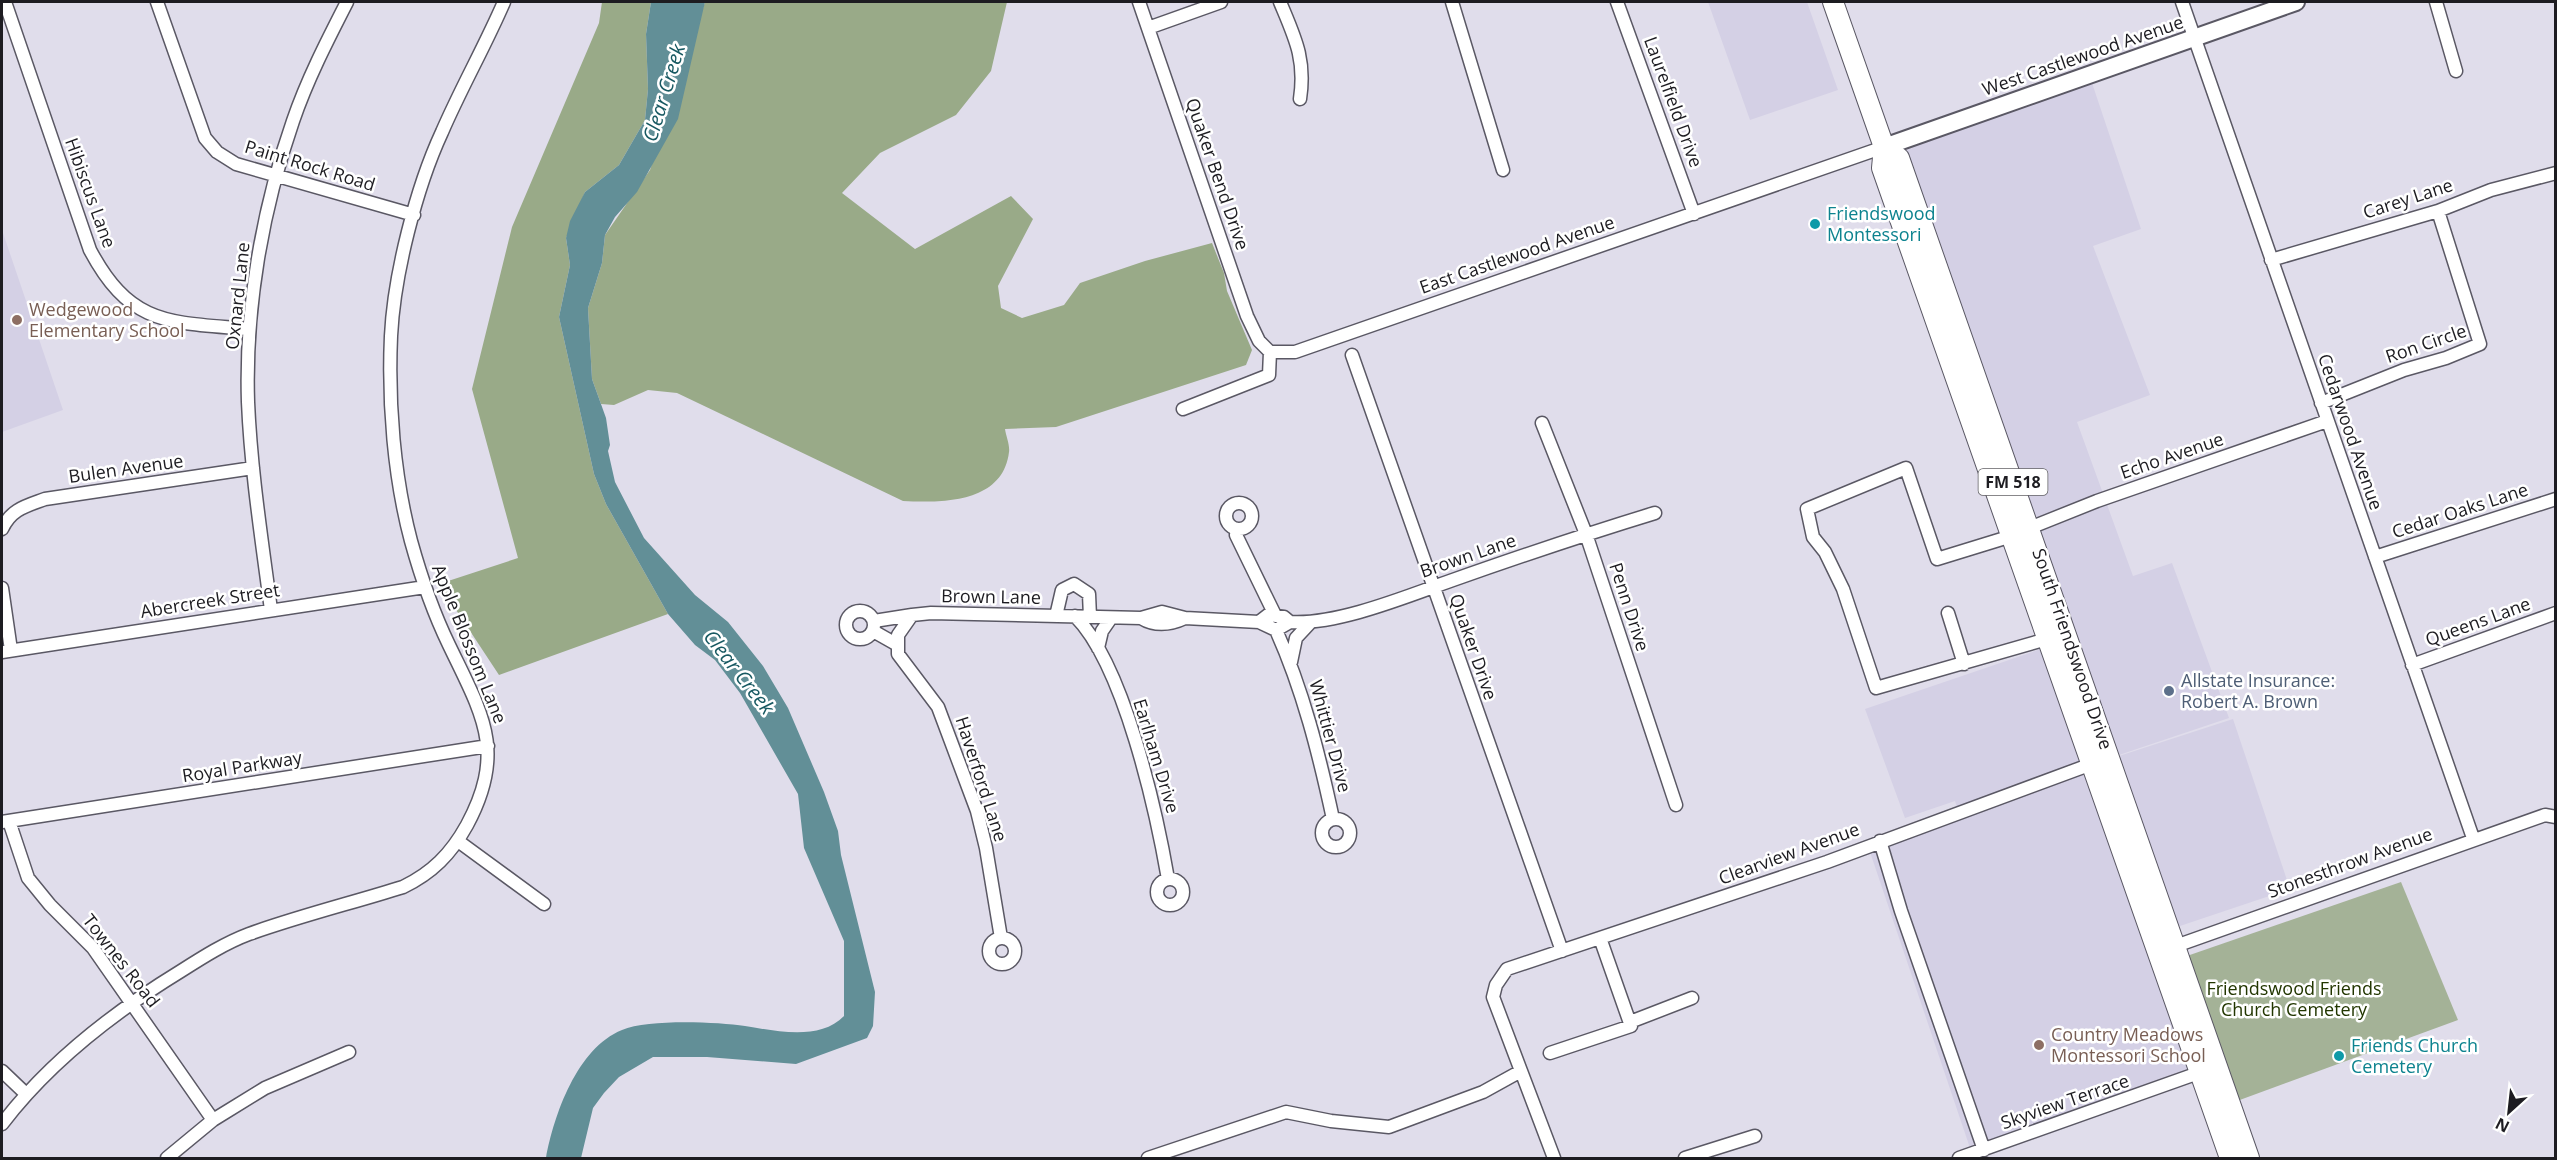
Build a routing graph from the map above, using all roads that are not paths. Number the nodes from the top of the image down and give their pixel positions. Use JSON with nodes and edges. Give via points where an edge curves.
{"nodes":[{"id":1,"x":5,"y":2,"type":"edge"},
{"id":2,"x":157,"y":2,"type":"edge"},
{"id":3,"x":347,"y":2,"type":"edge"},
{"id":4,"x":504,"y":2,"type":"edge"},
{"id":5,"x":1139,"y":2,"type":"edge"},
{"id":6,"x":1221,"y":2,"type":"edge"},
{"id":7,"x":1280,"y":2,"type":"edge"},
{"id":8,"x":1452,"y":2,"type":"edge"},
{"id":9,"x":1617,"y":2,"type":"edge"},
{"id":10,"x":1833,"y":2,"type":"edge"},
{"id":11,"x":2182,"y":2,"type":"edge"},
{"id":12,"x":2296,"y":2,"type":"edge"},
{"id":13,"x":2436,"y":2,"type":"edge"},
{"id":14,"x":1148,"y":28,"type":"junction"},
{"id":15,"x":2194,"y":37,"type":"junction"},
{"id":16,"x":2456,"y":71,"type":"dead end"},
{"id":17,"x":1300,"y":99,"type":"dead end"},
{"id":18,"x":1884,"y":147,"type":"junction"},
{"id":19,"x":1503,"y":170,"type":"dead end"},
{"id":20,"x":2556,"y":173,"type":"edge"},
{"id":21,"x":276,"y":176,"type":"junction"},
{"id":22,"x":2438,"y":211,"type":"junction"},
{"id":23,"x":1694,"y":214,"type":"junction"},
{"id":24,"x":414,"y":215,"type":"junction"},
{"id":25,"x":2271,"y":260,"type":"junction"},
{"id":26,"x":249,"y":329,"type":"junction"},
{"id":27,"x":1270,"y":352,"type":"junction"},
{"id":28,"x":1352,"y":355,"type":"dead end"},
{"id":29,"x":2321,"y":403,"type":"junction"},
{"id":30,"x":1183,"y":409,"type":"dead end"},
{"id":31,"x":2327,"y":421,"type":"junction"},
{"id":32,"x":1542,"y":423,"type":"dead end"},
{"id":33,"x":253,"y":468,"type":"junction"},
{"id":34,"x":2556,"y":499,"type":"edge"},
{"id":35,"x":1655,"y":513,"type":"dead end"},
{"id":36,"x":2029,"y":527,"type":"junction"},
{"id":37,"x":2,"y":529,"type":"edge"},
{"id":38,"x":1237,"y":530,"type":"dead end"},
{"id":39,"x":1586,"y":534,"type":"junction"},
{"id":40,"x":2011,"y":535,"type":"junction"},
{"id":41,"x":2375,"y":558,"type":"junction"},
{"id":42,"x":424,"y":586,"type":"junction"},
{"id":43,"x":1433,"y":587,"type":"junction"},
{"id":44,"x":2,"y":588,"type":"edge"},
{"id":45,"x":271,"y":610,"type":"junction"},
{"id":46,"x":1948,"y":613,"type":"dead end"},
{"id":47,"x":2556,"y":613,"type":"edge"},
{"id":48,"x":912,"y":615,"type":"junction"},
{"id":49,"x":1275,"y":615,"type":"junction"},
{"id":50,"x":1056,"y":616,"type":"junction"},
{"id":51,"x":1075,"y":616,"type":"junction"},
{"id":52,"x":1090,"y":617,"type":"junction"},
{"id":53,"x":1111,"y":618,"type":"junction"},
{"id":54,"x":1259,"y":622,"type":"junction"},
{"id":55,"x":1290,"y":622,"type":"junction"},
{"id":56,"x":1310,"y":623,"type":"junction"},
{"id":57,"x":1276,"y":630,"type":"junction"},
{"id":58,"x":2048,"y":639,"type":"junction"},
{"id":59,"x":896,"y":644,"type":"junction"},
{"id":60,"x":1098,"y":648,"type":"junction"},
{"id":61,"x":6,"y":651,"type":"edge"},
{"id":62,"x":1291,"y":662,"type":"junction"},
{"id":63,"x":1964,"y":664,"type":"junction"},
{"id":64,"x":2412,"y":665,"type":"junction"},
{"id":65,"x":488,"y":746,"type":"junction"},
{"id":66,"x":2100,"y":761,"type":"junction"},
{"id":67,"x":1676,"y":805,"type":"dead end"},
{"id":68,"x":2556,"y":817,"type":"edge"},
{"id":69,"x":1334,"y":819,"type":"dead end"},
{"id":70,"x":5,"y":822,"type":"edge"},
{"id":71,"x":2473,"y":838,"type":"junction"},
{"id":72,"x":1880,"y":841,"type":"junction"},
{"id":73,"x":458,"y":842,"type":"junction"},
{"id":74,"x":1168,"y":879,"type":"dead end"},
{"id":75,"x":544,"y":904,"type":"dead end"},
{"id":76,"x":1000,"y":938,"type":"dead end"},
{"id":77,"x":1600,"y":938,"type":"junction"},
{"id":78,"x":2166,"y":949,"type":"junction"},
{"id":79,"x":1562,"y":951,"type":"junction"},
{"id":80,"x":1692,"y":998,"type":"dead end"},
{"id":81,"x":132,"y":1002,"type":"junction"},
{"id":82,"x":1630,"y":1022,"type":"junction"},
{"id":83,"x":349,"y":1052,"type":"dead end"},
{"id":84,"x":1550,"y":1053,"type":"dead end"},
{"id":85,"x":2209,"y":1070,"type":"junction"},
{"id":86,"x":2,"y":1071,"type":"edge"},
{"id":87,"x":1521,"y":1071,"type":"junction"},
{"id":88,"x":25,"y":1093,"type":"junction"},
{"id":89,"x":213,"y":1120,"type":"junction"},
{"id":90,"x":2,"y":1124,"type":"edge"},
{"id":91,"x":1755,"y":1136,"type":"dead end"},
{"id":92,"x":1984,"y":1150,"type":"junction"},
{"id":93,"x":167,"y":1158,"type":"edge"},
{"id":94,"x":1149,"y":1158,"type":"edge"},
{"id":95,"x":1554,"y":1158,"type":"edge"},
{"id":96,"x":1685,"y":1158,"type":"edge"},
{"id":97,"x":1959,"y":1158,"type":"edge"},
{"id":98,"x":2230,"y":1158,"type":"edge"},
{"id":99,"x":2249,"y":1158,"type":"edge"}],
"edges":[{"from":1,"to":26,"type":"street","name":"Hibiscus Lane","via":[[90,250],[103,274],[122,298],[149,315],[184,324]]},
{"from":2,"to":21,"type":"street","name":"Paint Rock Road","via":[[205,138],[217,152],[236,164]]},
{"from":3,"to":21,"type":"street","name":"Oxnard Lane","via":[[314,67]]},
{"from":4,"to":24,"type":"street","name":"Apple Blossom Lane","via":[[440,134]]},
{"from":5,"to":14,"type":"street","name":"Quaker Bend Drive"},
{"from":6,"to":14,"type":"street"},
{"from":7,"to":17,"type":"street","via":[[1304,72]]},
{"from":8,"to":19,"type":"street"},
{"from":9,"to":23,"type":"street","name":"Laurelfield Drive"},
{"from":10,"to":18,"type":"main road","name":"South Friendswood Drive","number":"FM 518"},
{"from":11,"to":15,"type":"street","name":"Cedarwood Avenue"},
{"from":12,"to":15,"type":"street","name":"West Castlewood Avenue"},
{"from":13,"to":16,"type":"street"},
{"from":14,"to":27,"type":"street","name":"Quaker Bend Drive","via":[[1247,316],[1259,341]]},
{"from":15,"to":18,"type":"street","name":"West Castlewood Avenue"},
{"from":15,"to":25,"type":"street","name":"Cedarwood Avenue"},
{"from":18,"to":23,"type":"street","name":"East Castlewood Avenue"},
{"from":18,"to":36,"type":"main road","name":"South Friendswood Drive","number":"FM 518","via":[[1899,158]]},
{"from":18,"to":40,"type":"main road","name":"South Friendswood Drive","number":"FM 518","via":[[1882,168]]},
{"from":20,"to":22,"type":"street","name":"Carey Lane","via":[[2491,190]]},
{"from":21,"to":24,"type":"street","name":"Paint Rock Road"},
{"from":21,"to":26,"type":"street","name":"Oxnard Lane","via":[[259,252]]},
{"from":22,"to":25,"type":"street","name":"Carey Lane"},
{"from":22,"to":29,"type":"street","name":"Ron Circle","via":[[2480,344]]},
{"from":23,"to":27,"type":"street","name":"East Castlewood Avenue","via":[[1295,352]]},
{"from":24,"to":42,"type":"street","name":"Apple Blossom Lane","via":[[395,298],[390,379],[402,501]]},
{"from":25,"to":29,"type":"street","name":"Cedarwood Avenue"},
{"from":26,"to":33,"type":"street","name":"Oxnard Lane","via":[[248,401]]},
{"from":27,"to":30,"type":"street","via":[[1269,375]]},
{"from":28,"to":43,"type":"street","name":"Quaker Drive"},
{"from":29,"to":31,"type":"street","name":"Cedarwood Avenue"},
{"from":31,"to":36,"type":"street","name":"Echo Avenue"},
{"from":31,"to":41,"type":"street","name":"Cedarwood Avenue"},
{"from":32,"to":39,"type":"street","name":"Penn Drive"},
{"from":33,"to":37,"type":"street","name":"Bulen Avenue","via":[[45,499],[8,516]]},
{"from":33,"to":45,"type":"street","name":"Oxnard Lane"},
{"from":34,"to":41,"type":"street","name":"Cedar Oaks Lane"},
{"from":35,"to":39,"type":"street","name":"Brown Lane"},
{"from":36,"to":40,"type":"street","name":"Echo Avenue"},
{"from":36,"to":66,"type":"main road","name":"South Friendswood Drive","number":"FM 518"},
{"from":38,"to":49,"type":"street","via":[[1254,577]]},
{"from":39,"to":43,"type":"street","name":"Brown Lane"},
{"from":39,"to":67,"type":"street","name":"Penn Drive"},
{"from":40,"to":58,"type":"main road","name":"South Friendswood Drive","number":"FM 518"},
{"from":40,"to":63,"type":"street","name":"Echo Avenue","via":[[1938,559],[1906,468],[1807,509],[1813,537],[1843,589],[1876,688]]},
{"from":41,"to":64,"type":"street","name":"Cedarwood Avenue"},
{"from":42,"to":45,"type":"street","name":"Abercreek Street"},
{"from":42,"to":65,"type":"street","name":"Apple Blossom Lane","via":[[474,695],[486,726]]},
{"from":43,"to":56,"type":"street","name":"Brown Lane"},
{"from":43,"to":79,"type":"street","name":"Quaker Drive"},
{"from":44,"to":61,"type":"street"},
{"from":45,"to":61,"type":"street","name":"Abercreek Street"},
{"from":46,"to":63,"type":"street"},
{"from":47,"to":64,"type":"street","name":"Queens Lane"},
{"from":48,"to":50,"type":"street","name":"Brown Lane"},
{"from":48,"to":59,"type":"street"},
{"from":48,"to":59,"type":"street","name":"Brown Lane","via":[[874,626]]},
{"from":49,"to":54,"type":"street","name":"Brown Lane"},
{"from":49,"to":55,"type":"street","name":"Brown Lane"},
{"from":50,"to":51,"type":"street","name":"Brown Lane"},
{"from":50,"to":52,"type":"street","via":[[1062,590],[1074,584],[1089,594]]},
{"from":51,"to":52,"type":"street","name":"Brown Lane"},
{"from":51,"to":60,"type":"street","name":"Earlham Drive"},
{"from":52,"to":53,"type":"street","name":"Brown Lane"},
{"from":53,"to":54,"type":"street","name":"Brown Lane","via":[[1141,618],[1162,612],[1185,618]]},
{"from":53,"to":60,"type":"street","via":[[1102,631]]},
{"from":54,"to":57,"type":"street","name":"Brown Lane"},
{"from":55,"to":56,"type":"street","name":"Brown Lane"},
{"from":55,"to":57,"type":"street"},
{"from":56,"to":62,"type":"street","name":"Whittier Drive","via":[[1296,638]]},
{"from":57,"to":62,"type":"street","name":"Whittier Drive"},
{"from":58,"to":63,"type":"street"},
{"from":58,"to":66,"type":"main road","name":"South Friendswood Drive","number":"FM 518"},
{"from":59,"to":76,"type":"street","name":"Haverford Lane","via":[[898,654],[938,707],[977,811]]},
{"from":60,"to":74,"type":"street","name":"Earlham Drive","via":[[1143,767]]},
{"from":62,"to":69,"type":"street","name":"Whittier Drive"},
{"from":64,"to":71,"type":"street","name":"Cedarwood Avenue"},
{"from":65,"to":70,"type":"street","name":"Royal Parkway"},
{"from":65,"to":73,"type":"street","name":"Apple Blossom Lane","via":[[486,779]]},
{"from":66,"to":72,"type":"street","name":"Clearview Avenue"},
{"from":66,"to":78,"type":"main road","name":"South Friendswood Drive","number":"FM 518"},
{"from":68,"to":71,"type":"street","name":"Stonesthrow Avenue","via":[[2545,815]]},
{"from":70,"to":81,"type":"street","name":"Townes Road","via":[[28,878],[93,948]]},
{"from":71,"to":78,"type":"street","name":"Stonesthrow Avenue"},
{"from":72,"to":77,"type":"street","name":"Clearview Avenue"},
{"from":72,"to":92,"type":"street"},
{"from":73,"to":75,"type":"street"},
{"from":73,"to":81,"type":"street","name":"Apple Blossom Lane","via":[[425,876],[410,884],[248,934],[213,951]]},
{"from":77,"to":79,"type":"street","name":"Clearview Avenue"},
{"from":77,"to":82,"type":"street"},
{"from":78,"to":85,"type":"main road","name":"South Friendswood Drive","number":"FM 518"},
{"from":79,"to":87,"type":"street","name":"Clearview Avenue","via":[[1507,969],[1496,985],[1493,996]]},
{"from":80,"to":82,"type":"street"},
{"from":81,"to":88,"type":"street","name":"Apple Blossom Lane"},
{"from":81,"to":89,"type":"street","name":"Townes Road"},
{"from":82,"to":84,"type":"street","via":[[1631,1026]]},
{"from":83,"to":89,"type":"street","via":[[265,1088]]},
{"from":85,"to":92,"type":"street","name":"Skyview Terrace"},
{"from":85,"to":98,"type":"main road","name":"South Friendswood Drive","number":"FM 518"},
{"from":85,"to":99,"type":"main road","name":"South Friendswood Drive","number":"FM 518"},
{"from":86,"to":88,"type":"street"},
{"from":87,"to":94,"type":"street","via":[[1483,1092],[1389,1127],[1286,1112]]},
{"from":87,"to":95,"type":"street"},
{"from":88,"to":90,"type":"street","name":"Apple Blossom Lane"},
{"from":89,"to":93,"type":"street"},
{"from":91,"to":96,"type":"street"},
{"from":92,"to":97,"type":"street","name":"Skyview Terrace"}]}
